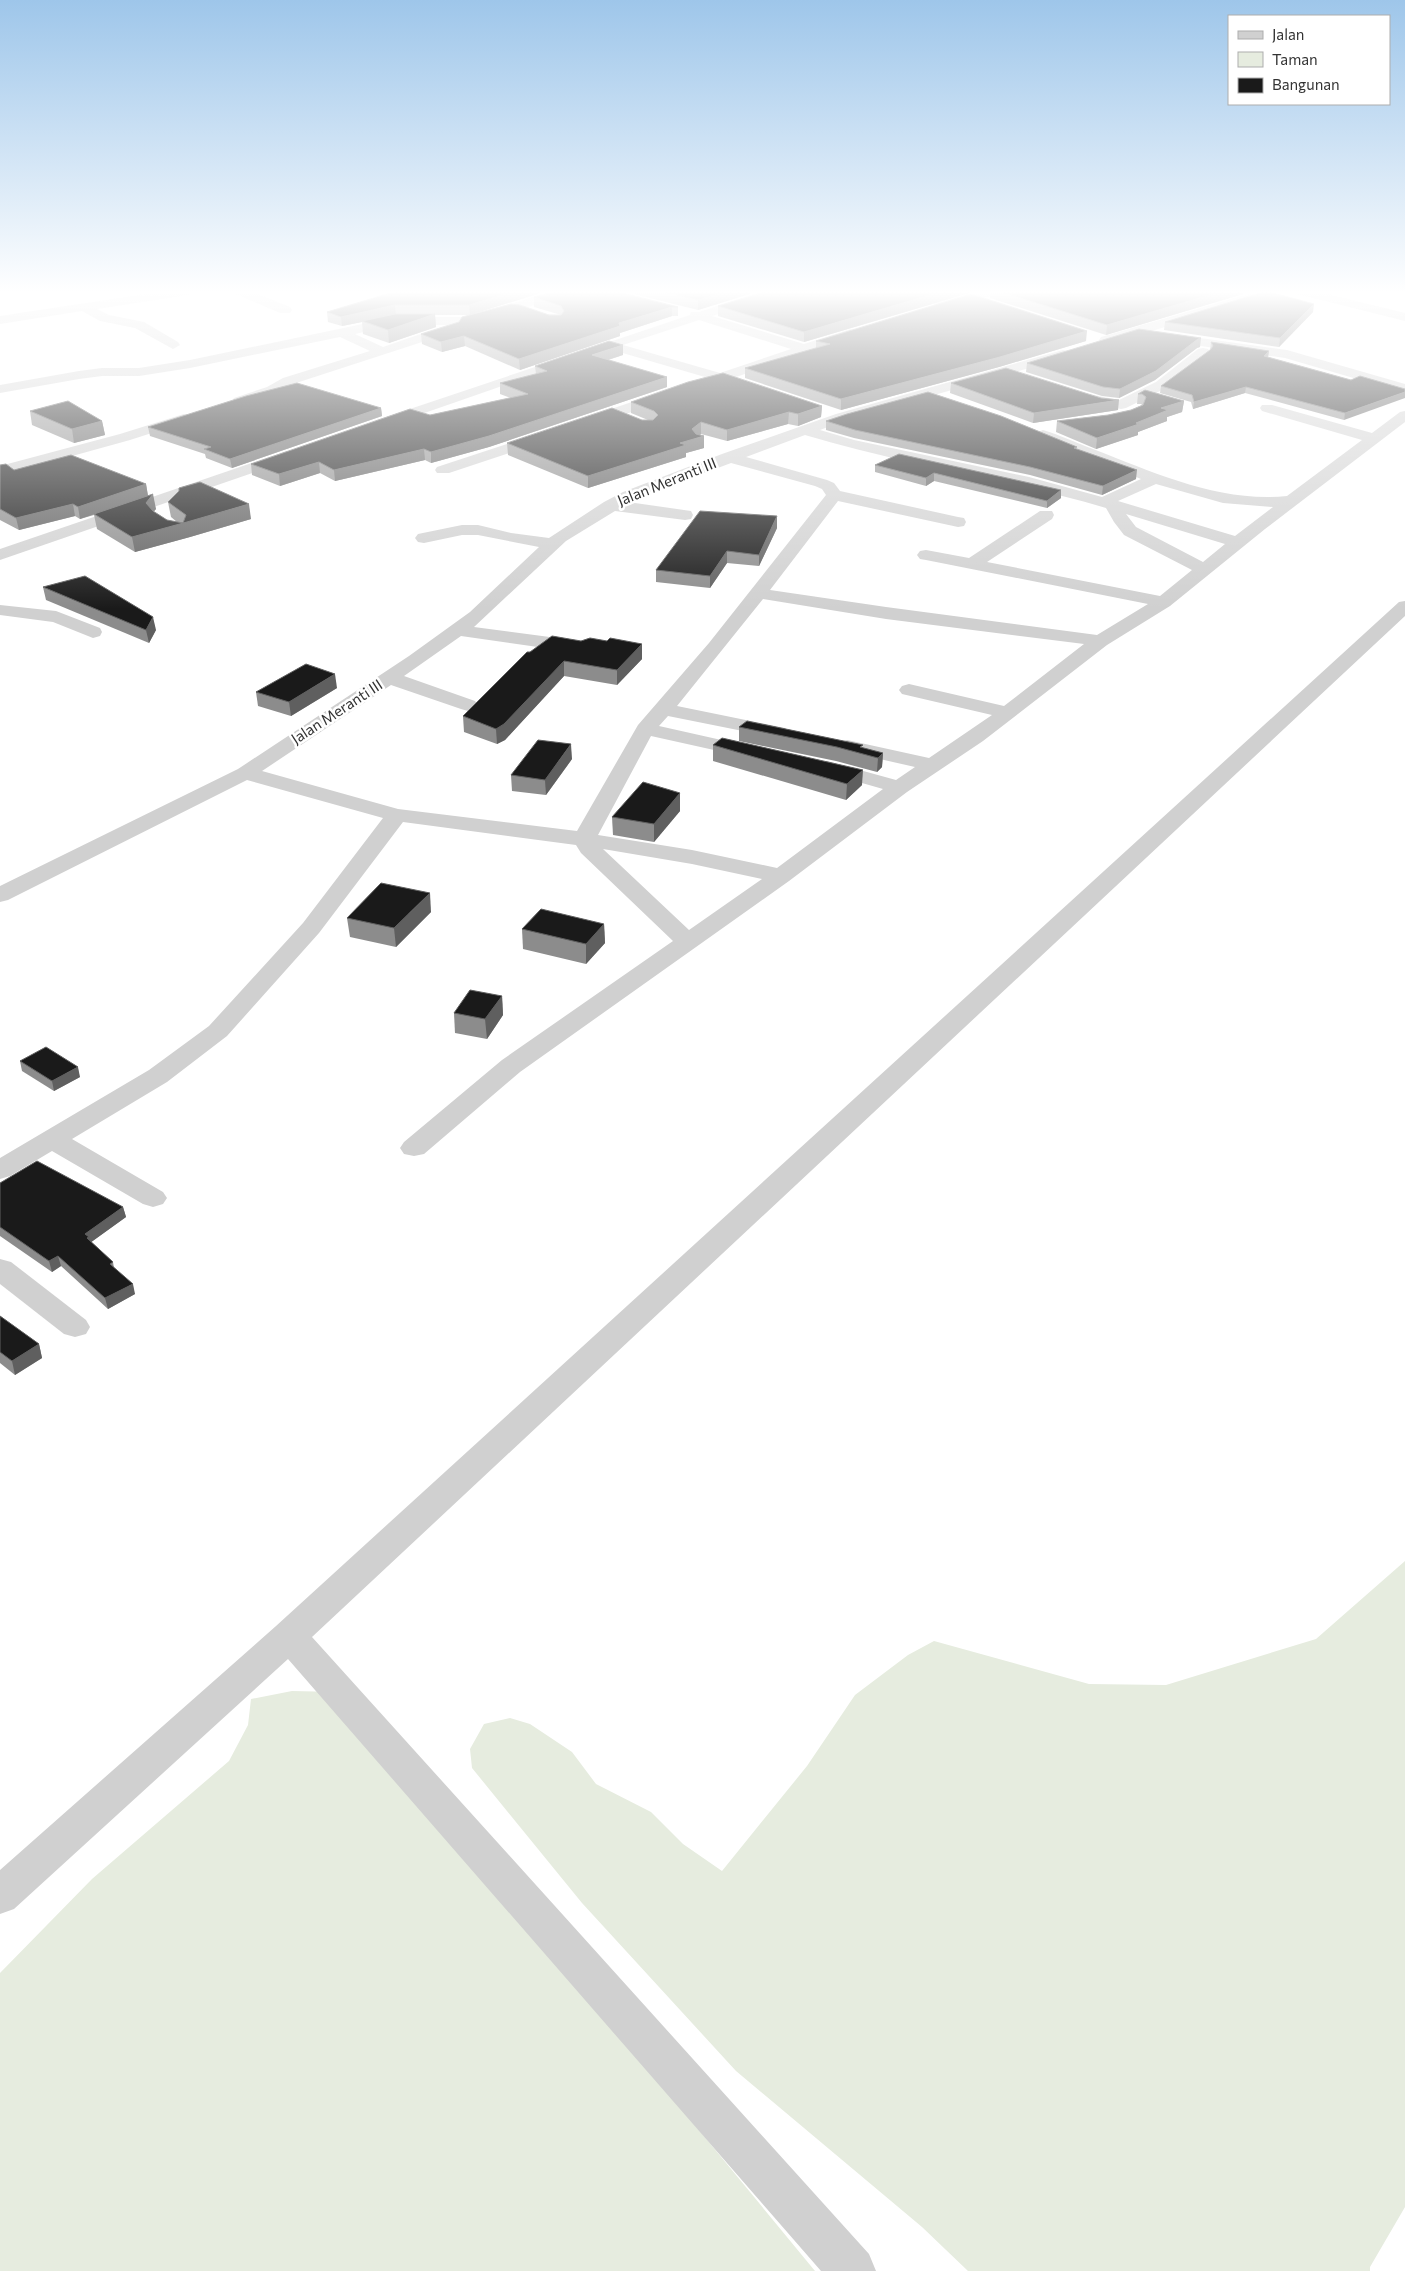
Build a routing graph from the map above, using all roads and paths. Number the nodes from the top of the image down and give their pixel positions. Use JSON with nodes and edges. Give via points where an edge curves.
{"nodes":[{"id":1,"x":250,"y":397,"type":"edge"},
{"id":2,"x":459,"y":397,"type":"edge"},
{"id":3,"x":661,"y":397,"type":"edge"},
{"id":4,"x":914,"y":397,"type":"edge"},
{"id":5,"x":940,"y":397,"type":"edge"},
{"id":6,"x":1084,"y":397,"type":"edge"},
{"id":7,"x":1138,"y":397,"type":"edge"},
{"id":8,"x":1152,"y":397,"type":"edge"},
{"id":9,"x":1159,"y":399,"type":"edge"},
{"id":10,"x":954,"y":402,"type":"edge"},
{"id":11,"x":221,"y":406,"type":"edge"},
{"id":12,"x":378,"y":408,"type":"edge"},
{"id":13,"x":1267,"y":408,"type":"dead end"},
{"id":14,"x":822,"y":410,"type":"edge"},
{"id":15,"x":203,"y":412,"type":"edge"},
{"id":16,"x":613,"y":413,"type":"junction"},
{"id":17,"x":1405,"y":415,"type":"edge"},
{"id":18,"x":404,"y":416,"type":"junction"},
{"id":19,"x":841,"y":417,"type":"junction"},
{"id":20,"x":630,"y":420,"type":"edge"},
{"id":21,"x":575,"y":426,"type":"edge"},
{"id":22,"x":1063,"y":426,"type":"edge"},
{"id":23,"x":108,"y":428,"type":"dead end"},
{"id":24,"x":370,"y":428,"type":"edge"},
{"id":25,"x":807,"y":431,"type":"junction"},
{"id":26,"x":556,"y":432,"type":"edge"},
{"id":27,"x":125,"y":437,"type":"junction"},
{"id":28,"x":1373,"y":438,"type":"junction"},
{"id":29,"x":65,"y":442,"type":"edge"},
{"id":30,"x":730,"y":452,"type":"junction"},
{"id":31,"x":298,"y":453,"type":"edge"},
{"id":32,"x":28,"y":462,"type":"junction"},
{"id":33,"x":443,"y":470,"type":"dead end"},
{"id":34,"x":0,"y":471,"type":"edge"},
{"id":35,"x":1156,"y":479,"type":"junction"},
{"id":36,"x":1133,"y":490,"type":"junction"},
{"id":37,"x":834,"y":495,"type":"junction"},
{"id":38,"x":164,"y":498,"type":"junction"},
{"id":39,"x":1293,"y":500,"type":"junction"},
{"id":40,"x":1108,"y":504,"type":"junction"},
{"id":41,"x":610,"y":506,"type":"junction"},
{"id":42,"x":1205,"y":510,"type":"dead end"},
{"id":43,"x":1046,"y":514,"type":"dead end"},
{"id":44,"x":684,"y":515,"type":"dead end"},
{"id":45,"x":158,"y":518,"type":"edge"},
{"id":46,"x":1241,"y":520,"type":"dead end"},
{"id":47,"x":958,"y":522,"type":"dead end"},
{"id":48,"x":1259,"y":525,"type":"junction"},
{"id":49,"x":424,"y":538,"type":"dead end"},
{"id":50,"x":1237,"y":542,"type":"junction"},
{"id":51,"x":553,"y":544,"type":"junction"},
{"id":52,"x":0,"y":555,"type":"edge"},
{"id":53,"x":926,"y":555,"type":"dead end"},
{"id":54,"x":972,"y":564,"type":"junction"},
{"id":55,"x":1205,"y":570,"type":"junction"},
{"id":56,"x":758,"y":593,"type":"junction"},
{"id":57,"x":1164,"y":602,"type":"junction"},
{"id":58,"x":1405,"y":606,"type":"edge"},
{"id":59,"x":0,"y":610,"type":"edge"},
{"id":60,"x":458,"y":630,"type":"junction"},
{"id":61,"x":93,"y":632,"type":"dead end"},
{"id":62,"x":1100,"y":641,"type":"junction"},
{"id":63,"x":582,"y":648,"type":"edge"},
{"id":64,"x":390,"y":678,"type":"junction"},
{"id":65,"x":909,"y":690,"type":"dead end"},
{"id":66,"x":468,"y":705,"type":"dead end"},
{"id":67,"x":664,"y":709,"type":"junction"},
{"id":68,"x":1009,"y":712,"type":"junction"},
{"id":69,"x":645,"y":729,"type":"junction"},
{"id":70,"x":797,"y":736,"type":"edge"},
{"id":71,"x":826,"y":742,"type":"edge"},
{"id":72,"x":768,"y":756,"type":"edge"},
{"id":73,"x":807,"y":764,"type":"edge"},
{"id":74,"x":932,"y":765,"type":"junction"},
{"id":75,"x":245,"y":773,"type":"junction"},
{"id":76,"x":899,"y":787,"type":"junction"},
{"id":77,"x":397,"y":814,"type":"junction"},
{"id":78,"x":584,"y":839,"type":"junction"},
{"id":79,"x":781,"y":876,"type":"junction"},
{"id":80,"x":0,"y":894,"type":"edge"},
{"id":81,"x":687,"y":941,"type":"junction"},
{"id":82,"x":52,"y":1139,"type":"junction"},
{"id":83,"x":414,"y":1148,"type":"dead end"},
{"id":84,"x":4,"y":1162,"type":"edge"},
{"id":85,"x":153,"y":1198,"type":"dead end"},
{"id":86,"x":0,"y":1269,"type":"edge"},
{"id":87,"x":75,"y":1327,"type":"dead end"},
{"id":88,"x":289,"y":1636,"type":"junction"},
{"id":89,"x":338,"y":1692,"type":"junction"},
{"id":90,"x":0,"y":1896,"type":"edge"},
{"id":91,"x":852,"y":2271,"type":"edge"},
{"id":92,"x":858,"y":2271,"type":"edge"}],
"edges":[{"from":1,"to":11,"type":"street"},
{"from":2,"to":18,"type":"street"},
{"from":3,"to":16,"type":"street"},
{"from":4,"to":19,"type":"street","name":"Jalan Meranti III"},
{"from":5,"to":10,"type":"street"},
{"from":6,"to":7,"type":"street","via":[[1120,412]]},
{"from":8,"to":9,"type":"street"},
{"from":12,"to":18,"type":"street"},
{"from":13,"to":28,"type":"street"},
{"from":14,"to":19,"type":"street"},
{"from":15,"to":27,"type":"street"},
{"from":16,"to":20,"type":"street"},
{"from":16,"to":21,"type":"street"},
{"from":17,"to":28,"type":"street"},
{"from":18,"to":24,"type":"street"},
{"from":19,"to":25,"type":"street","name":"Jalan Meranti III"},
{"from":22,"to":35,"type":"street","via":[[1030,430]]},
{"from":23,"to":27,"type":"street"},
{"from":25,"to":30,"type":"street","name":"Jalan Meranti III"},
{"from":25,"to":40,"type":"street","via":[[851,444],[1029,482]]},
{"from":26,"to":33,"type":"street"},
{"from":27,"to":32,"type":"street"},
{"from":28,"to":39,"type":"street"},
{"from":29,"to":32,"type":"street"},
{"from":30,"to":37,"type":"street","via":[[828,486]]},
{"from":30,"to":41,"type":"street","name":"Jalan Meranti III"},
{"from":31,"to":38,"type":"street"},
{"from":32,"to":34,"type":"street"},
{"from":35,"to":36,"type":"street"},
{"from":35,"to":39,"type":"street","via":[[1194,491],[1254,502]]},
{"from":36,"to":40,"type":"street"},
{"from":36,"to":42,"type":"street"},
{"from":37,"to":47,"type":"street"},
{"from":37,"to":56,"type":"street"},
{"from":38,"to":45,"type":"street","via":[[172,504]]},
{"from":38,"to":52,"type":"street"},
{"from":39,"to":48,"type":"street"},
{"from":40,"to":50,"type":"street"},
{"from":40,"to":55,"type":"street","via":[[1130,531]]},
{"from":41,"to":44,"type":"street"},
{"from":41,"to":51,"type":"street","name":"Jalan Meranti III"},
{"from":43,"to":54,"type":"street"},
{"from":46,"to":48,"type":"street"},
{"from":48,"to":50,"type":"street"},
{"from":49,"to":51,"type":"street","via":[[478,530]]},
{"from":50,"to":55,"type":"street"},
{"from":51,"to":60,"type":"street","name":"Jalan Meranti III"},
{"from":53,"to":54,"type":"street"},
{"from":54,"to":57,"type":"street"},
{"from":55,"to":57,"type":"street"},
{"from":56,"to":62,"type":"street"},
{"from":56,"to":67,"type":"street"},
{"from":57,"to":62,"type":"street"},
{"from":58,"to":88,"type":"street"},
{"from":59,"to":61,"type":"street","via":[[56,617]]},
{"from":60,"to":63,"type":"street"},
{"from":60,"to":64,"type":"street","name":"Jalan Meranti III"},
{"from":62,"to":68,"type":"street"},
{"from":64,"to":66,"type":"street"},
{"from":64,"to":75,"type":"street","name":"Jalan Meranti III"},
{"from":65,"to":68,"type":"street"},
{"from":67,"to":69,"type":"street"},
{"from":67,"to":70,"type":"street"},
{"from":68,"to":74,"type":"street"},
{"from":69,"to":72,"type":"street"},
{"from":69,"to":78,"type":"street"},
{"from":71,"to":74,"type":"street"},
{"from":73,"to":76,"type":"street"},
{"from":74,"to":76,"type":"street"},
{"from":75,"to":77,"type":"street"},
{"from":75,"to":80,"type":"street","name":"Jalan Meranti III"},
{"from":76,"to":79,"type":"street"},
{"from":77,"to":78,"type":"street"},
{"from":77,"to":82,"type":"street","via":[[311,928],[218,1031],[158,1076]]},
{"from":78,"to":79,"type":"street"},
{"from":78,"to":81,"type":"street","via":[[589,848]]},
{"from":79,"to":81,"type":"street"},
{"from":81,"to":83,"type":"street","via":[[511,1066]]},
{"from":82,"to":84,"type":"street"},
{"from":82,"to":85,"type":"street"},
{"from":86,"to":87,"type":"street"},
{"from":88,"to":89,"type":"street"},
{"from":88,"to":90,"type":"street"},
{"from":89,"to":91,"type":"street"},
{"from":89,"to":92,"type":"street"}]}
